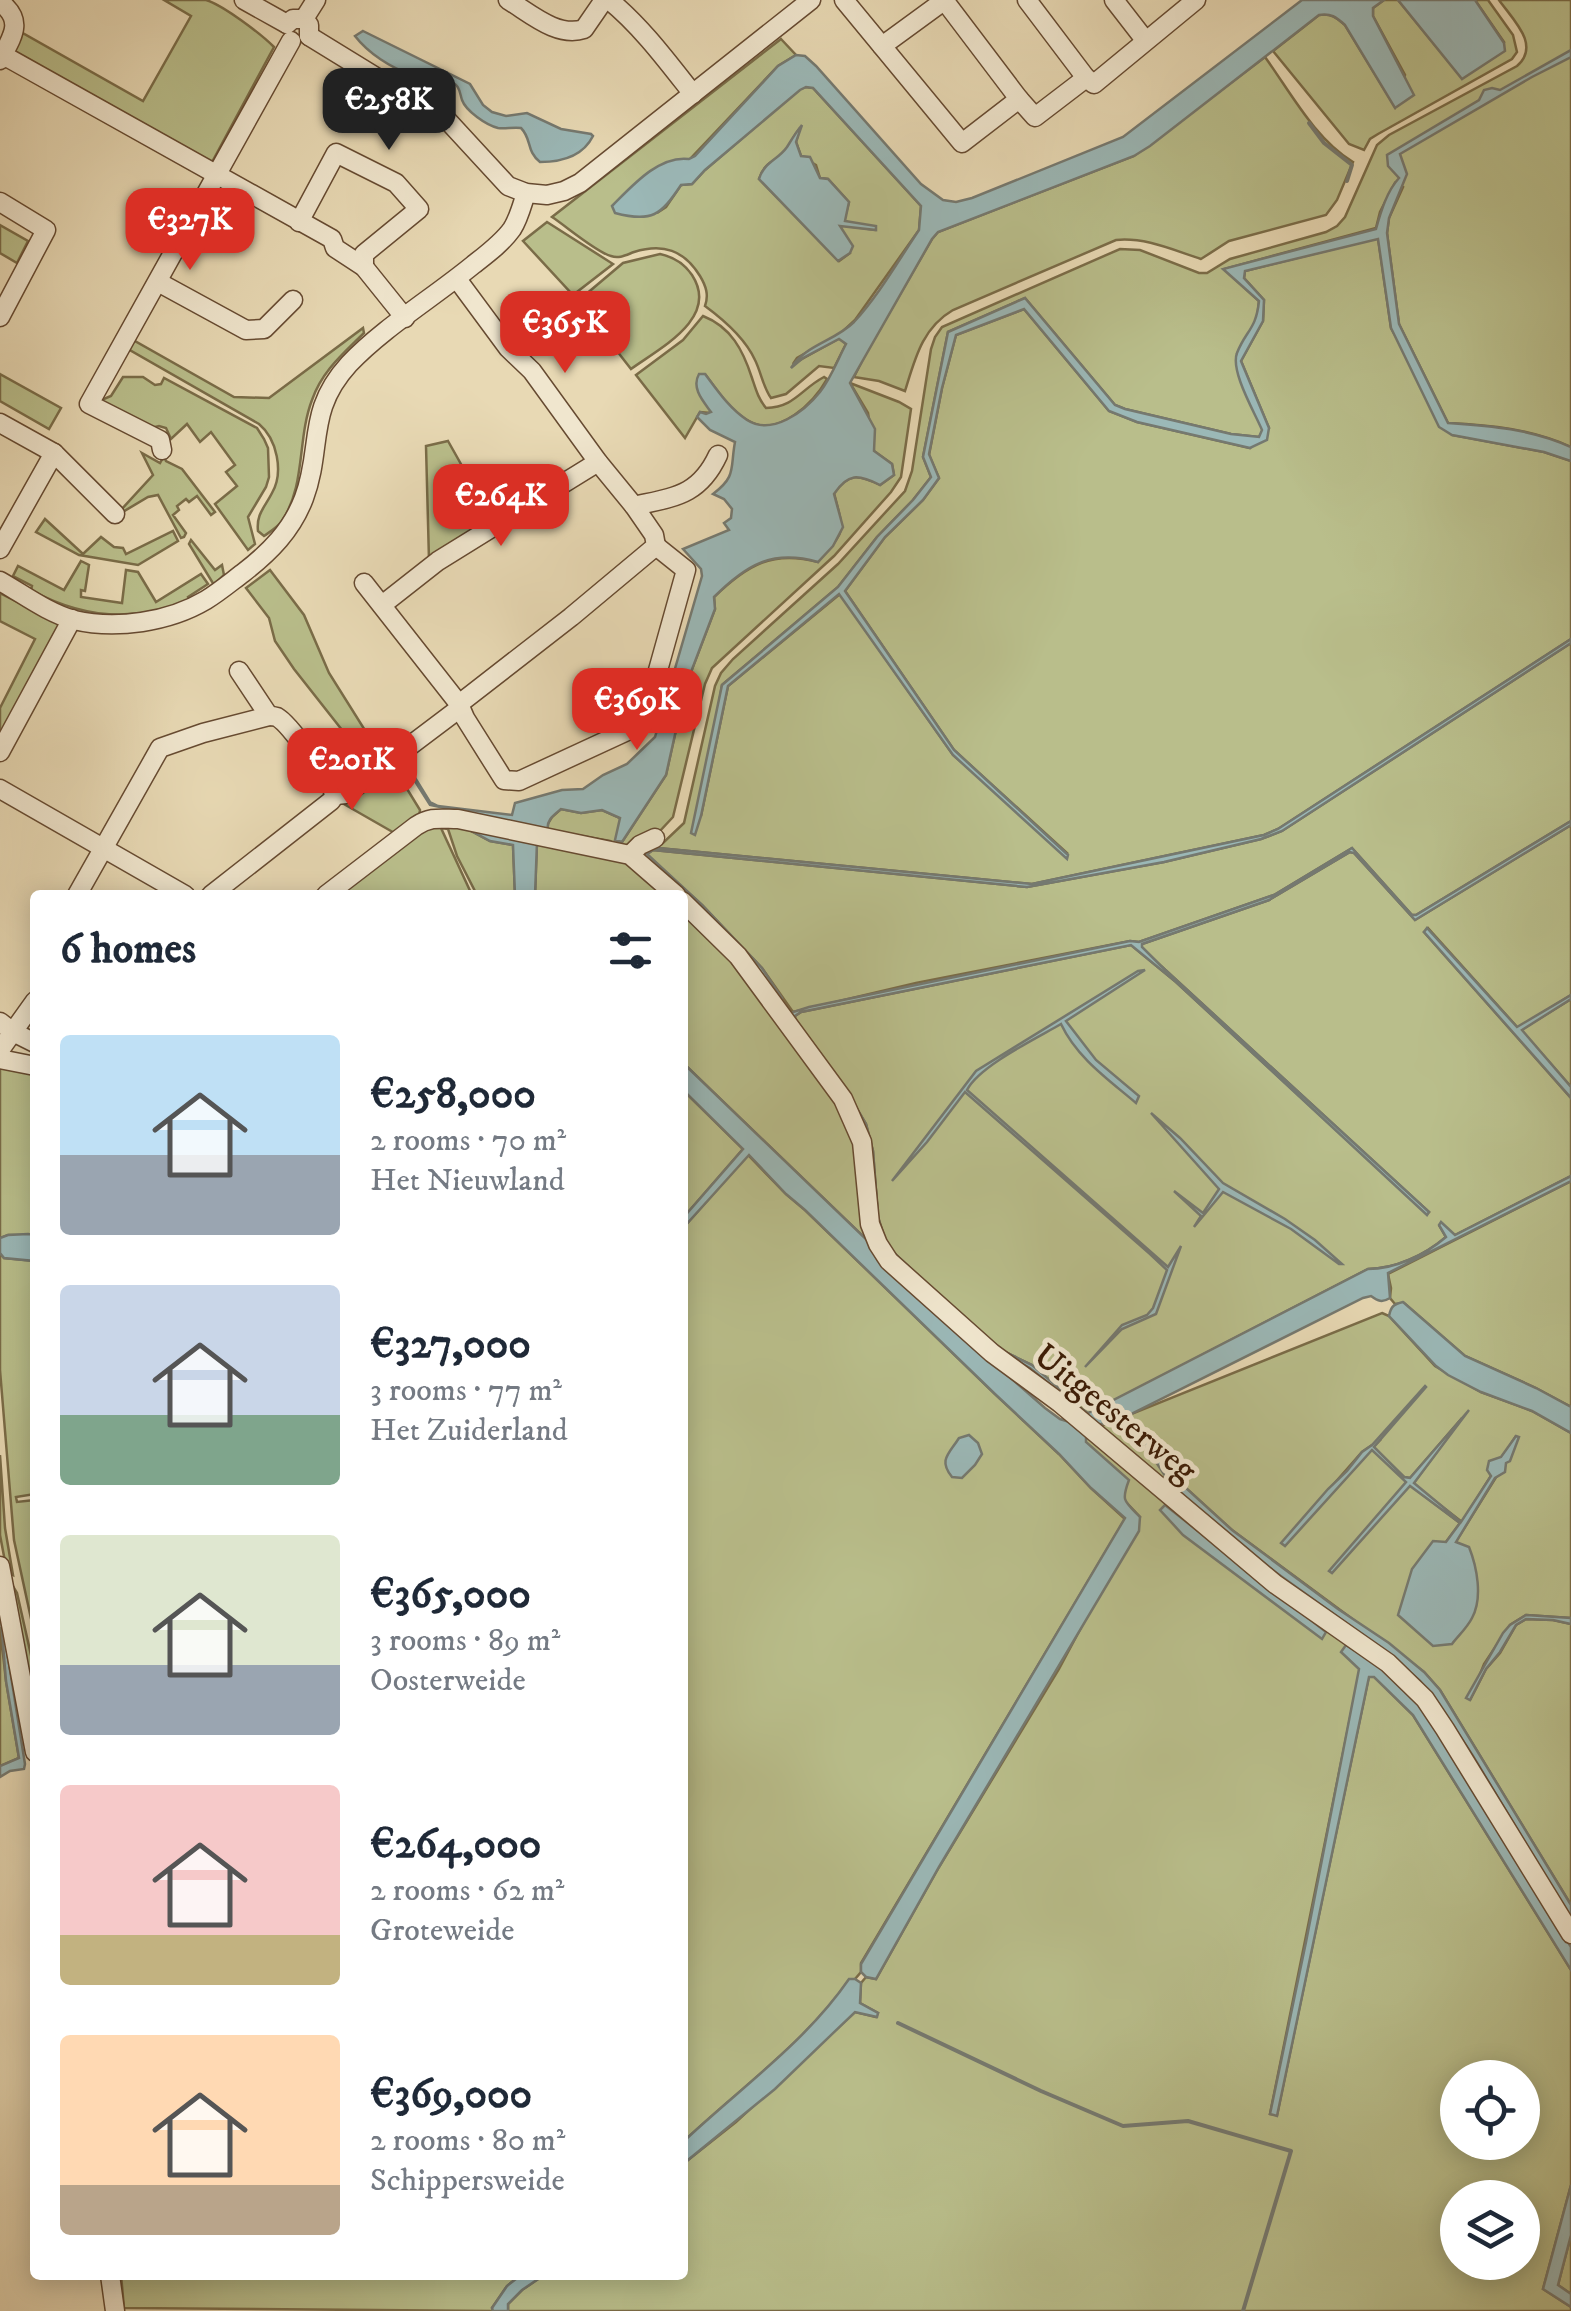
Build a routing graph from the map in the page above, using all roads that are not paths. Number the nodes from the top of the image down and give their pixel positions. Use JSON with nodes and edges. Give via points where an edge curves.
{"nodes":[{"id":1,"x":244,"y":0,"type":"edge"},
{"id":2,"x":316,"y":0,"type":"edge"},
{"id":3,"x":508,"y":0,"type":"edge"},
{"id":4,"x":606,"y":0,"type":"edge"},
{"id":5,"x":810,"y":0,"type":"edge"},
{"id":6,"x":844,"y":0,"type":"edge"},
{"id":7,"x":944,"y":0,"type":"edge"},
{"id":8,"x":1027,"y":0,"type":"edge"},
{"id":9,"x":1114,"y":0,"type":"edge"},
{"id":10,"x":1196,"y":0,"type":"edge"},
{"id":11,"x":0,"y":2,"type":"edge"},
{"id":12,"x":298,"y":30,"type":"junction"},
{"id":13,"x":1145,"y":40,"type":"junction"},
{"id":14,"x":882,"y":46,"type":"junction"},
{"id":15,"x":1,"y":57,"type":"edge"},
{"id":16,"x":1086,"y":78,"type":"junction"},
{"id":17,"x":693,"y":94,"type":"junction"},
{"id":18,"x":1019,"y":98,"type":"junction"},
{"id":19,"x":217,"y":174,"type":"junction"},
{"id":20,"x":526,"y":194,"type":"junction"},
{"id":21,"x":0,"y":202,"type":"edge"},
{"id":22,"x":299,"y":222,"type":"junction"},
{"id":23,"x":364,"y":266,"type":"junction"},
{"id":24,"x":457,"y":278,"type":"junction"},
{"id":25,"x":158,"y":282,"type":"junction"},
{"id":26,"x":293,"y":300,"type":"dead end"},
{"id":27,"x":0,"y":317,"type":"edge"},
{"id":28,"x":405,"y":318,"type":"junction"},
{"id":29,"x":0,"y":423,"type":"edge"},
{"id":30,"x":162,"y":450,"type":"dead end"},
{"id":31,"x":54,"y":453,"type":"junction"},
{"id":32,"x":718,"y":455,"type":"dead end"},
{"id":33,"x":598,"y":462,"type":"junction"},
{"id":34,"x":634,"y":506,"type":"junction"},
{"id":35,"x":115,"y":514,"type":"dead end"},
{"id":36,"x":656,"y":546,"type":"junction"},
{"id":37,"x":0,"y":550,"type":"edge"},
{"id":38,"x":0,"y":581,"type":"edge"},
{"id":39,"x":364,"y":583,"type":"dead end"},
{"id":40,"x":382,"y":604,"type":"junction"},
{"id":41,"x":72,"y":619,"type":"junction"},
{"id":42,"x":238,"y":671,"type":"dead end"},
{"id":43,"x":460,"y":706,"type":"junction"},
{"id":44,"x":269,"y":716,"type":"junction"},
{"id":45,"x":0,"y":752,"type":"edge"},
{"id":46,"x":0,"y":789,"type":"edge"},
{"id":47,"x":335,"y":794,"type":"junction"},
{"id":48,"x":655,"y":838,"type":"dead end"},
{"id":49,"x":104,"y":850,"type":"junction"},
{"id":50,"x":630,"y":855,"type":"junction"},
{"id":51,"x":81,"y":890,"type":"edge"},
{"id":52,"x":175,"y":890,"type":"edge"},
{"id":53,"x":217,"y":890,"type":"edge"},
{"id":54,"x":333,"y":890,"type":"edge"},
{"id":55,"x":670,"y":890,"type":"edge"},
{"id":56,"x":688,"y":907,"type":"edge"},
{"id":57,"x":30,"y":1005,"type":"edge"},
{"id":58,"x":6,"y":1027,"type":"edge"},
{"id":59,"x":30,"y":1040,"type":"edge"},
{"id":60,"x":0,"y":1050,"type":"edge"},
{"id":61,"x":0,"y":1059,"type":"edge"},
{"id":62,"x":30,"y":1065,"type":"edge"},
{"id":63,"x":1,"y":1574,"type":"edge"},
{"id":64,"x":30,"y":1726,"type":"edge"},
{"id":65,"x":1571,"y":1934,"type":"edge"},
{"id":66,"x":111,"y":2280,"type":"edge"},
{"id":67,"x":114,"y":2311,"type":"edge"}],
"edges":[{"from":1,"to":12,"type":"street"},
{"from":2,"to":12,"type":"street"},
{"from":3,"to":4,"type":"street","via":[[572,32],[584,29]]},
{"from":4,"to":17,"type":"street","via":[[624,12]]},
{"from":5,"to":17,"type":"street"},
{"from":6,"to":14,"type":"street"},
{"from":7,"to":14,"type":"street"},
{"from":7,"to":18,"type":"street"},
{"from":8,"to":16,"type":"street"},
{"from":9,"to":13,"type":"street"},
{"from":10,"to":13,"type":"street"},
{"from":11,"to":15,"type":"street","via":[[16,28]]},
{"from":12,"to":19,"type":"street"},
{"from":12,"to":20,"type":"street","via":[[449,122],[500,180]]},
{"from":13,"to":16,"type":"street","via":[[1094,84]]},
{"from":14,"to":18,"type":"street","via":[[962,143]]},
{"from":15,"to":19,"type":"street"},
{"from":16,"to":18,"type":"street","via":[[1035,117]]},
{"from":17,"to":20,"type":"street","via":[[580,183],[555,194]]},
{"from":19,"to":22,"type":"street"},
{"from":19,"to":25,"type":"street"},
{"from":20,"to":24,"type":"street","via":[[513,228]]},
{"from":21,"to":27,"type":"street","via":[[46,230]]},
{"from":22,"to":23,"type":"street"},
{"from":22,"to":23,"type":"street","via":[[336,152],[396,183],[418,210],[364,254]]},
{"from":23,"to":28,"type":"street"},
{"from":24,"to":28,"type":"street"},
{"from":24,"to":33,"type":"street"},
{"from":25,"to":26,"type":"street","via":[[246,330],[264,329]]},
{"from":25,"to":30,"type":"street","via":[[89,404],[160,440]]},
{"from":28,"to":41,"type":"street","via":[[354,360],[328,394],[305,495],[268,553],[176,614],[130,623]]},
{"from":29,"to":31,"type":"street"},
{"from":31,"to":35,"type":"street"},
{"from":31,"to":37,"type":"street"},
{"from":32,"to":34,"type":"street","via":[[695,488]]},
{"from":33,"to":34,"type":"street"},
{"from":33,"to":40,"type":"street","via":[[438,560]]},
{"from":34,"to":36,"type":"street"},
{"from":36,"to":43,"type":"street"},
{"from":36,"to":43,"type":"street","via":[[686,570],[638,726],[519,781],[504,780]]},
{"from":38,"to":41,"type":"street"},
{"from":39,"to":40,"type":"street"},
{"from":40,"to":43,"type":"street"},
{"from":41,"to":45,"type":"street"},
{"from":42,"to":44,"type":"street"},
{"from":43,"to":47,"type":"street","via":[[346,794]]},
{"from":44,"to":47,"type":"street","via":[[290,732]]},
{"from":44,"to":49,"type":"street","via":[[160,748]]},
{"from":46,"to":49,"type":"street"},
{"from":47,"to":53,"type":"street"},
{"from":48,"to":50,"type":"street"},
{"from":49,"to":51,"type":"street"},
{"from":49,"to":52,"type":"street"},
{"from":50,"to":54,"type":"street","via":[[458,818],[427,819]]},
{"from":50,"to":55,"type":"street"},
{"from":56,"to":65,"type":"street","name":"Uitgeesterweg","via":[[738,956],[843,1099],[862,1142],[870,1224],[889,1261],[992,1354],[1275,1584],[1410,1682]]},
{"from":57,"to":58,"type":"street"},
{"from":58,"to":59,"type":"street"},
{"from":58,"to":60,"type":"street"},
{"from":61,"to":62,"type":"street"},
{"from":63,"to":64,"type":"street"},
{"from":66,"to":67,"type":"street"}]}
